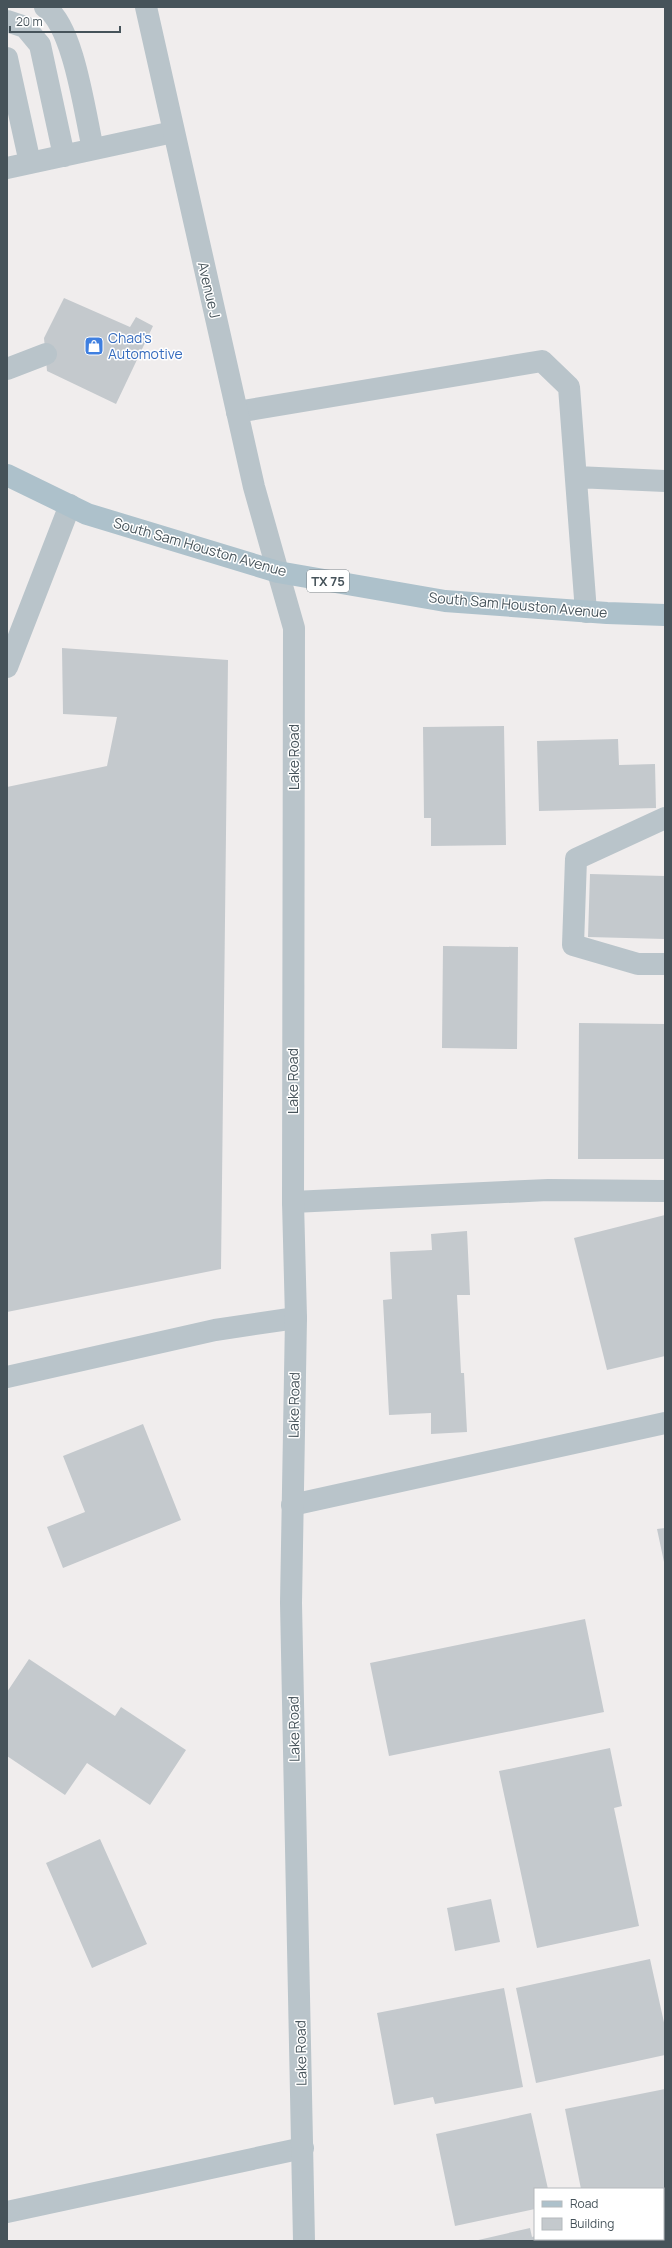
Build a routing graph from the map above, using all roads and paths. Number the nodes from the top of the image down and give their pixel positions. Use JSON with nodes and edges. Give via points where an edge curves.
{"nodes":[{"id":1,"x":45,"y":7,"type":"edge"},
{"id":2,"x":146,"y":7,"type":"edge"},
{"id":3,"x":7,"y":21,"type":"edge"},
{"id":4,"x":7,"y":58,"type":"edge"},
{"id":5,"x":173,"y":132,"type":"junction"},
{"id":6,"x":93,"y":150,"type":"junction"},
{"id":7,"x":64,"y":156,"type":"junction"},
{"id":8,"x":30,"y":163,"type":"junction"},
{"id":9,"x":7,"y":168,"type":"edge"},
{"id":10,"x":46,"y":354,"type":"dead end"},
{"id":11,"x":7,"y":369,"type":"edge"},
{"id":12,"x":237,"y":412,"type":"junction"},
{"id":13,"x":7,"y":475,"type":"edge"},
{"id":14,"x":576,"y":476,"type":"junction"},
{"id":15,"x":665,"y":481,"type":"edge"},
{"id":16,"x":70,"y":505,"type":"junction"},
{"id":17,"x":278,"y":572,"type":"junction"},
{"id":18,"x":586,"y":612,"type":"junction"},
{"id":19,"x":665,"y":615,"type":"edge"},
{"id":20,"x":7,"y":667,"type":"edge"},
{"id":21,"x":665,"y":818,"type":"edge"},
{"id":22,"x":665,"y":964,"type":"edge"},
{"id":23,"x":665,"y":1191,"type":"edge"},
{"id":24,"x":293,"y":1202,"type":"junction"},
{"id":25,"x":296,"y":1318,"type":"junction"},
{"id":26,"x":7,"y":1377,"type":"edge"},
{"id":27,"x":665,"y":1423,"type":"edge"},
{"id":28,"x":292,"y":1505,"type":"junction"},
{"id":29,"x":303,"y":2148,"type":"junction"},
{"id":30,"x":7,"y":2212,"type":"edge"},
{"id":31,"x":304,"y":2241,"type":"edge"}],
"edges":[{"from":1,"to":6,"type":"street","via":[[61,24],[69,44]]},
{"from":2,"to":5,"type":"street","name":"Avenue J"},
{"from":3,"to":7,"type":"street","via":[[25,27],[40,45]]},
{"from":4,"to":8,"type":"street"},
{"from":5,"to":6,"type":"street"},
{"from":5,"to":12,"type":"street","name":"Avenue J"},
{"from":6,"to":7,"type":"street"},
{"from":7,"to":8,"type":"street"},
{"from":8,"to":9,"type":"street"},
{"from":10,"to":11,"type":"street"},
{"from":12,"to":14,"type":"street","via":[[542,361],[569,387]]},
{"from":12,"to":17,"type":"street","name":"Avenue J","via":[[254,487]]},
{"from":13,"to":16,"type":"main road","name":"South Sam Houston Avenue","number":"TX 75"},
{"from":14,"to":15,"type":"street"},
{"from":14,"to":18,"type":"street"},
{"from":16,"to":17,"type":"main road","name":"South Sam Houston Avenue","number":"TX 75","via":[[87,514]]},
{"from":16,"to":20,"type":"street"},
{"from":17,"to":18,"type":"main road","name":"South Sam Houston Avenue","number":"TX 75","via":[[445,601]]},
{"from":17,"to":24,"type":"street","name":"Lake Road","via":[[294,628]]},
{"from":18,"to":19,"type":"main road","name":"South Sam Houston Avenue","number":"TX 75"},
{"from":21,"to":22,"type":"street","via":[[576,859],[573,945],[638,964]]},
{"from":23,"to":24,"type":"street","via":[[548,1190]]},
{"from":24,"to":25,"type":"street","name":"Lake Road"},
{"from":25,"to":26,"type":"street","via":[[215,1330]]},
{"from":25,"to":28,"type":"street","name":"Lake Road"},
{"from":27,"to":28,"type":"street"},
{"from":28,"to":29,"type":"street","name":"Lake Road","via":[[291,1603]]},
{"from":29,"to":30,"type":"street"},
{"from":29,"to":31,"type":"street","name":"Lake Road"}]}
